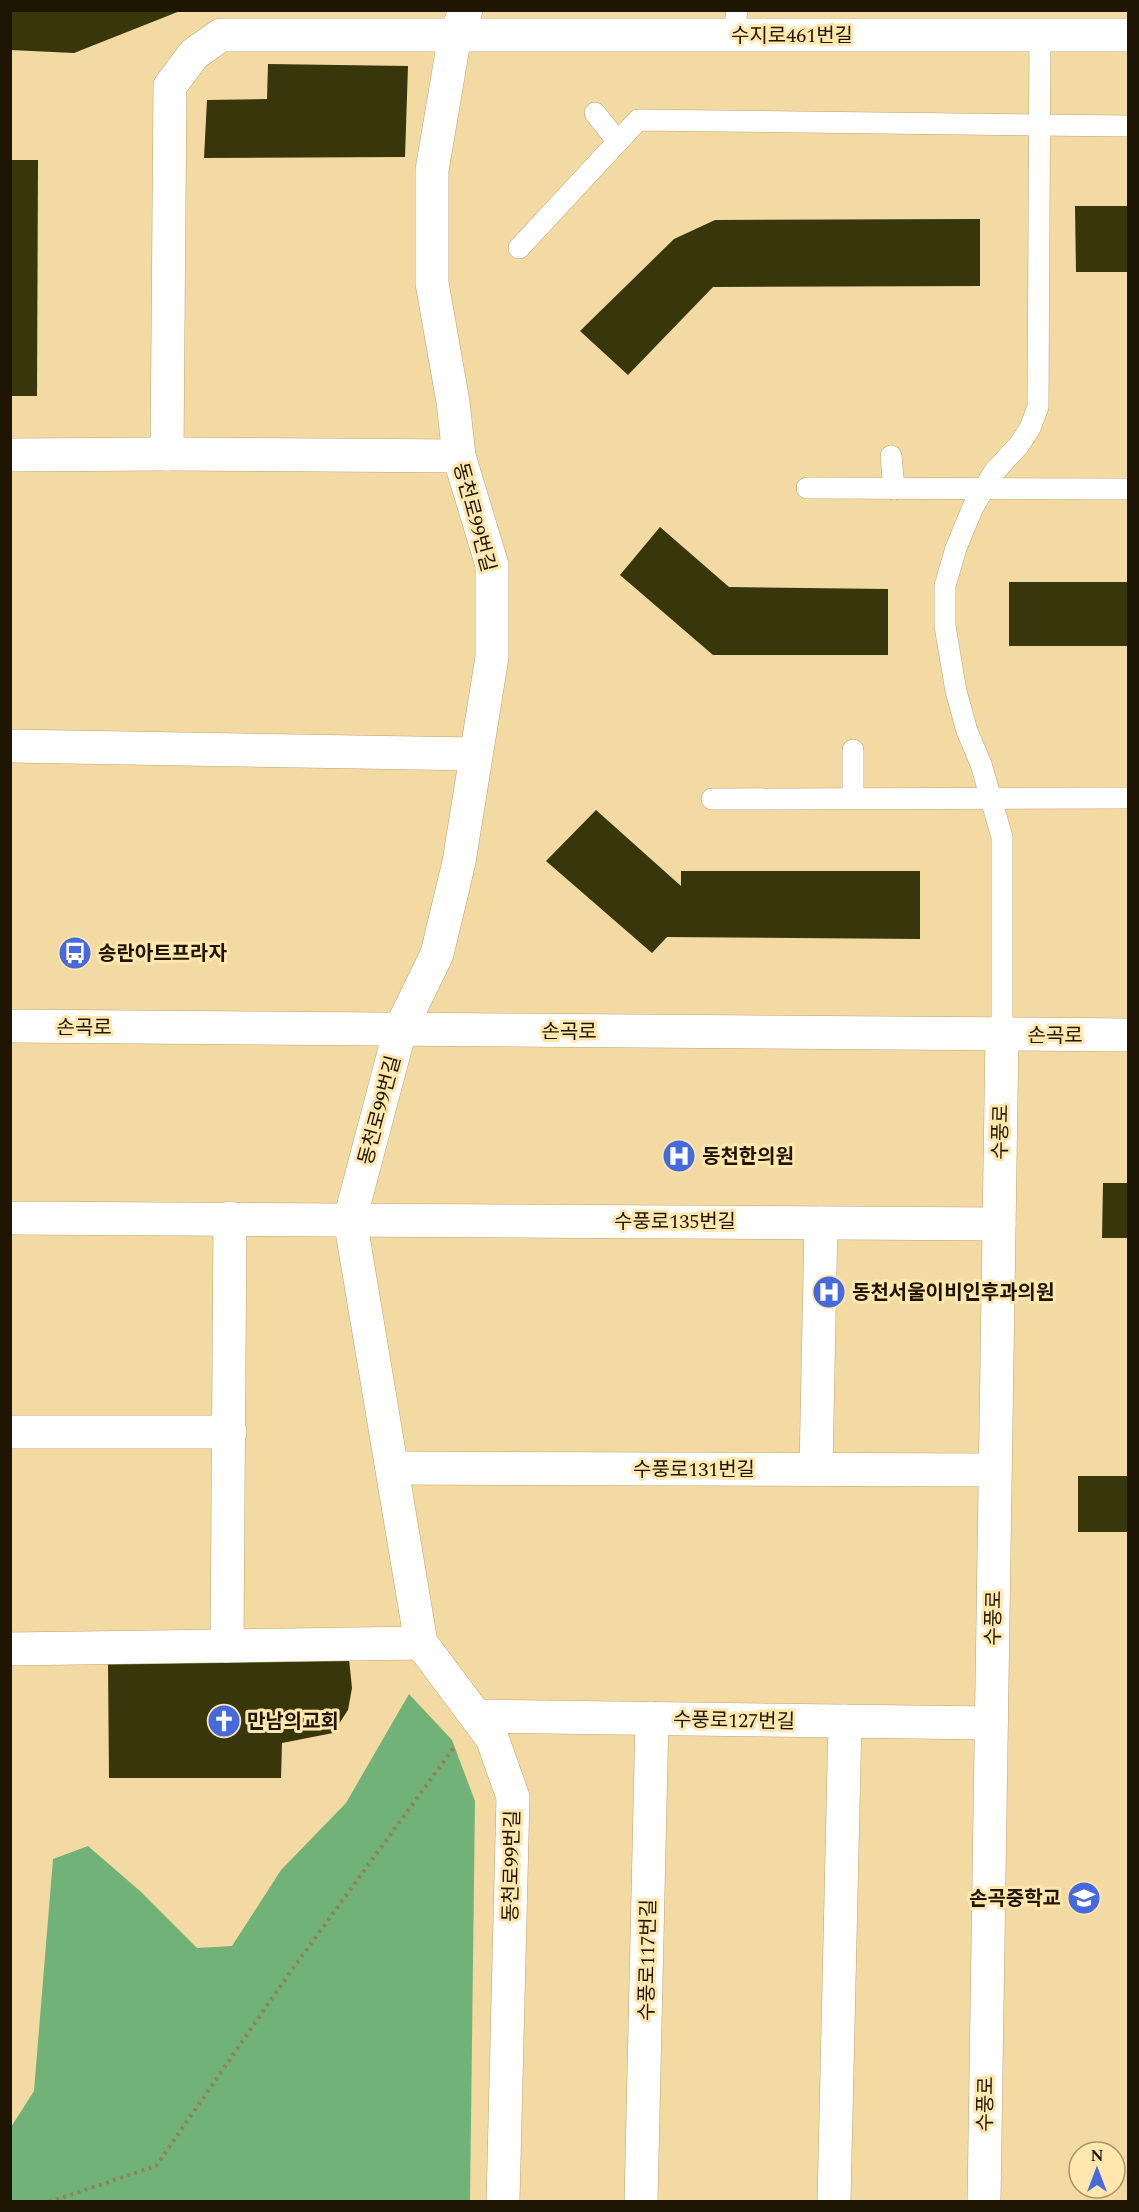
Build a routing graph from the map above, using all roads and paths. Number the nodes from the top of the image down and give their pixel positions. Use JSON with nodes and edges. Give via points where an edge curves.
{"nodes":[{"id":1,"x":461,"y":23,"type":"edge"},
{"id":2,"x":735,"y":23,"type":"edge"},
{"id":3,"x":1040,"y":35,"type":"junction"},
{"id":4,"x":1128,"y":35,"type":"edge"},
{"id":5,"x":595,"y":113,"type":"dead end"},
{"id":6,"x":1039,"y":126,"type":"junction"},
{"id":7,"x":1128,"y":126,"type":"edge"},
{"id":8,"x":618,"y":142,"type":"junction"},
{"id":9,"x":519,"y":248,"type":"dead end"},
{"id":10,"x":167,"y":454,"type":"junction"},
{"id":11,"x":10,"y":455,"type":"edge"},
{"id":12,"x":459,"y":456,"type":"junction"},
{"id":13,"x":891,"y":456,"type":"dead end"},
{"id":14,"x":807,"y":488,"type":"dead end"},
{"id":15,"x":894,"y":489,"type":"junction"},
{"id":16,"x":984,"y":489,"type":"junction"},
{"id":17,"x":1128,"y":489,"type":"edge"},
{"id":18,"x":10,"y":746,"type":"edge"},
{"id":19,"x":853,"y":750,"type":"dead end"},
{"id":20,"x":475,"y":753,"type":"junction"},
{"id":21,"x":989,"y":797,"type":"junction"},
{"id":22,"x":853,"y":798,"type":"junction"},
{"id":23,"x":1128,"y":798,"type":"edge"},
{"id":24,"x":712,"y":799,"type":"dead end"},
{"id":25,"x":10,"y":1026,"type":"edge"},
{"id":26,"x":400,"y":1030,"type":"junction"},
{"id":27,"x":1002,"y":1035,"type":"junction"},
{"id":28,"x":1128,"y":1035,"type":"edge"},
{"id":29,"x":10,"y":1218,"type":"edge"},
{"id":30,"x":230,"y":1218,"type":"junction"},
{"id":31,"x":351,"y":1219,"type":"junction"},
{"id":32,"x":821,"y":1223,"type":"junction"},
{"id":33,"x":999,"y":1224,"type":"junction"},
{"id":34,"x":10,"y":1432,"type":"edge"},
{"id":35,"x":230,"y":1432,"type":"junction"},
{"id":36,"x":393,"y":1468,"type":"junction"},
{"id":37,"x":816,"y":1469,"type":"junction"},
{"id":38,"x":995,"y":1470,"type":"junction"},
{"id":39,"x":421,"y":1643,"type":"junction"},
{"id":40,"x":227,"y":1646,"type":"junction"},
{"id":41,"x":10,"y":1648,"type":"edge"},
{"id":42,"x":477,"y":1716,"type":"junction"},
{"id":43,"x":652,"y":1718,"type":"junction"},
{"id":44,"x":845,"y":1721,"type":"junction"},
{"id":45,"x":991,"y":1723,"type":"junction"},
{"id":46,"x":50,"y":2202,"type":"edge"},
{"id":47,"x":502,"y":2202,"type":"edge"},
{"id":48,"x":641,"y":2202,"type":"edge"},
{"id":49,"x":834,"y":2202,"type":"edge"},
{"id":50,"x":984,"y":2202,"type":"edge"}],
"edges":[{"from":1,"to":2,"type":"street","name":"수지로461번길"},
{"from":1,"to":10,"type":"street","name":"수지로461번길","via":[[221,35],[194,54],[170,86]]},
{"from":1,"to":12,"type":"street","name":"동천로99번길","via":[[432,170],[432,283]]},
{"from":2,"to":3,"type":"street","name":"수지로461번길"},
{"from":3,"to":4,"type":"street","name":"수지로461번길"},
{"from":3,"to":6,"type":"lane"},
{"from":5,"to":8,"type":"lane"},
{"from":6,"to":7,"type":"lane"},
{"from":6,"to":8,"type":"lane","via":[[638,120]]},
{"from":6,"to":16,"type":"lane","via":[[1038,407],[1030,428]]},
{"from":8,"to":9,"type":"lane"},
{"from":10,"to":11,"type":"street"},
{"from":10,"to":12,"type":"street"},
{"from":12,"to":20,"type":"street","name":"동천로99번길","via":[[492,565],[492,657]]},
{"from":13,"to":15,"type":"lane"},
{"from":14,"to":15,"type":"lane"},
{"from":15,"to":16,"type":"lane"},
{"from":16,"to":17,"type":"lane"},
{"from":16,"to":21,"type":"lane","via":[[968,517],[945,586],[945,626],[956,691]]},
{"from":18,"to":20,"type":"street"},
{"from":19,"to":22,"type":"lane"},
{"from":20,"to":26,"type":"street","name":"동천로99번길","via":[[459,862],[437,954]]},
{"from":21,"to":22,"type":"lane"},
{"from":21,"to":23,"type":"lane"},
{"from":21,"to":27,"type":"lane","via":[[1002,837]]},
{"from":22,"to":24,"type":"lane"},
{"from":25,"to":26,"type":"street","name":"손곡로"},
{"from":26,"to":27,"type":"street","name":"손곡로"},
{"from":26,"to":31,"type":"street","name":"동천로99번길"},
{"from":27,"to":28,"type":"street","name":"손곡로"},
{"from":27,"to":33,"type":"street","name":"수풍로"},
{"from":29,"to":30,"type":"street","name":"수풍로135번길"},
{"from":30,"to":31,"type":"street","name":"수풍로135번길"},
{"from":30,"to":35,"type":"street"},
{"from":31,"to":32,"type":"street","name":"수풍로135번길"},
{"from":31,"to":36,"type":"street","name":"동천로99번길"},
{"from":32,"to":33,"type":"street","name":"수풍로135번길"},
{"from":32,"to":37,"type":"street"},
{"from":33,"to":38,"type":"street","name":"수풍로"},
{"from":34,"to":35,"type":"street"},
{"from":35,"to":40,"type":"street"},
{"from":36,"to":37,"type":"street","name":"수풍로131번길"},
{"from":36,"to":39,"type":"street","name":"동천로99번길"},
{"from":37,"to":38,"type":"street","name":"수풍로131번길"},
{"from":38,"to":45,"type":"street","name":"수풍로"},
{"from":39,"to":40,"type":"street"},
{"from":39,"to":42,"type":"street","name":"동천로99번길"},
{"from":40,"to":41,"type":"street"},
{"from":42,"to":43,"type":"street","name":"수풍로127번길"},
{"from":42,"to":46,"type":"path","via":[[291,1971],[156,2166]]},
{"from":42,"to":47,"type":"street","name":"동천로99번길","via":[[492,1738],[513,1797]]},
{"from":43,"to":44,"type":"street","name":"수풍로127번길"},
{"from":43,"to":48,"type":"street","name":"수풍로117번길"},
{"from":44,"to":45,"type":"street","name":"수풍로127번길"},
{"from":44,"to":49,"type":"street"},
{"from":45,"to":50,"type":"street","name":"수풍로"}]}
